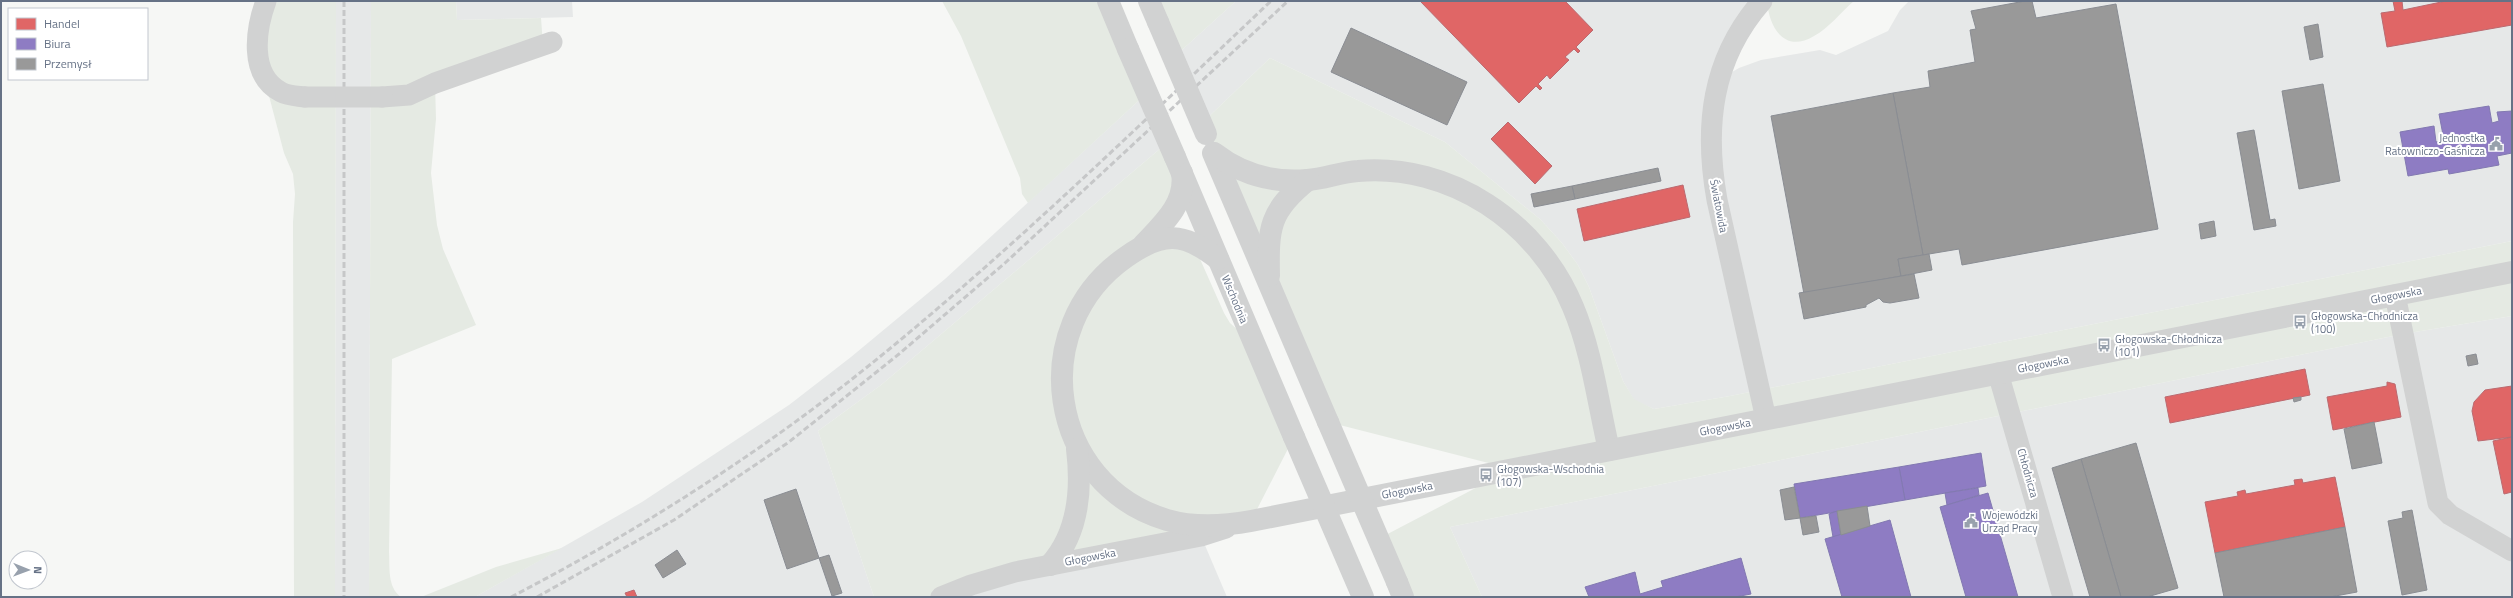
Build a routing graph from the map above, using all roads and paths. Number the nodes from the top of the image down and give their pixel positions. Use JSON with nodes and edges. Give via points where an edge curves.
{"nodes":[{"id":1,"x":266,"y":1,"type":"edge"},
{"id":2,"x":1108,"y":1,"type":"edge"},
{"id":3,"x":1149,"y":1,"type":"edge"},
{"id":4,"x":1762,"y":1,"type":"edge"},
{"id":5,"x":552,"y":42,"type":"dead end"},
{"id":6,"x":1210,"y":144,"type":"junction"},
{"id":7,"x":1178,"y":164,"type":"junction"},
{"id":8,"x":1308,"y":180,"type":"junction"},
{"id":9,"x":1142,"y":246,"type":"junction"},
{"id":10,"x":1218,"y":259,"type":"junction"},
{"id":11,"x":2512,"y":272,"type":"edge"},
{"id":12,"x":1269,"y":285,"type":"junction"},
{"id":13,"x":2395,"y":295,"type":"junction"},
{"id":14,"x":1998,"y":373,"type":"junction"},
{"id":15,"x":1766,"y":419,"type":"junction"},
{"id":16,"x":1076,"y":443,"type":"junction"},
{"id":17,"x":1609,"y":450,"type":"junction"},
{"id":18,"x":1252,"y":521,"type":"junction"},
{"id":19,"x":2512,"y":551,"type":"edge"},
{"id":20,"x":1050,"y":565,"type":"junction"},
{"id":21,"x":1400,"y":590,"type":"edge"},
{"id":22,"x":941,"y":597,"type":"edge"},
{"id":23,"x":1363,"y":597,"type":"edge"},
{"id":24,"x":2063,"y":597,"type":"edge"}],
"edges":[{"from":1,"to":5,"type":"street","bridge":true,"via":[[260,17],[258,36],[257,50],[261,68],[269,83],[281,92],[305,97],[409,95],[435,83]]},
{"from":2,"to":7,"type":"street","name":"Wschodnia","bridge":true},
{"from":3,"to":6,"type":"street","bridge":true},
{"from":4,"to":15,"type":"street","name":"Światowida","via":[[1730,48],[1719,79],[1712,112],[1710,140],[1717,200]]},
{"from":6,"to":8,"type":"street","via":[[1235,168],[1255,176]]},
{"from":6,"to":12,"type":"street"},
{"from":7,"to":9,"type":"street","via":[[1183,186],[1181,197]]},
{"from":7,"to":10,"type":"street","name":"Wschodnia"},
{"from":8,"to":12,"type":"street","via":[[1289,195],[1274,218],[1268,251]]},
{"from":8,"to":17,"type":"street","via":[[1358,171],[1412,174],[1458,188],[1483,200],[1503,214],[1538,250],[1559,279],[1573,306],[1591,366]]},
{"from":9,"to":10,"type":"street","via":[[1155,240],[1181,238],[1196,243]]},
{"from":9,"to":16,"type":"street","via":[[1100,278],[1082,301],[1070,328],[1062,360],[1062,389],[1066,415]]},
{"from":10,"to":23,"type":"street","name":"Wschodnia","bridge":true},
{"from":11,"to":13,"type":"street","name":"Głogowska"},
{"from":12,"to":21,"type":"street","bridge":true},
{"from":13,"to":14,"type":"street","name":"Głogowska"},
{"from":13,"to":19,"type":"street","via":[[2438,503],[2450,515]]},
{"from":14,"to":15,"type":"street","name":"Głogowska"},
{"from":14,"to":24,"type":"street","name":"Chłodnicza"},
{"from":15,"to":17,"type":"street","name":"Głogowska"},
{"from":16,"to":18,"type":"street","via":[[1101,481],[1120,497],[1142,510],[1166,520],[1193,525]]},
{"from":16,"to":20,"type":"street","via":[[1079,477],[1076,513],[1064,547]]},
{"from":17,"to":18,"type":"street","name":"Głogowska"},
{"from":18,"to":20,"type":"street","name":"Głogowska","via":[[1201,536]]},
{"from":20,"to":22,"type":"street","name":"Głogowska","via":[[1001,575]]}]}
